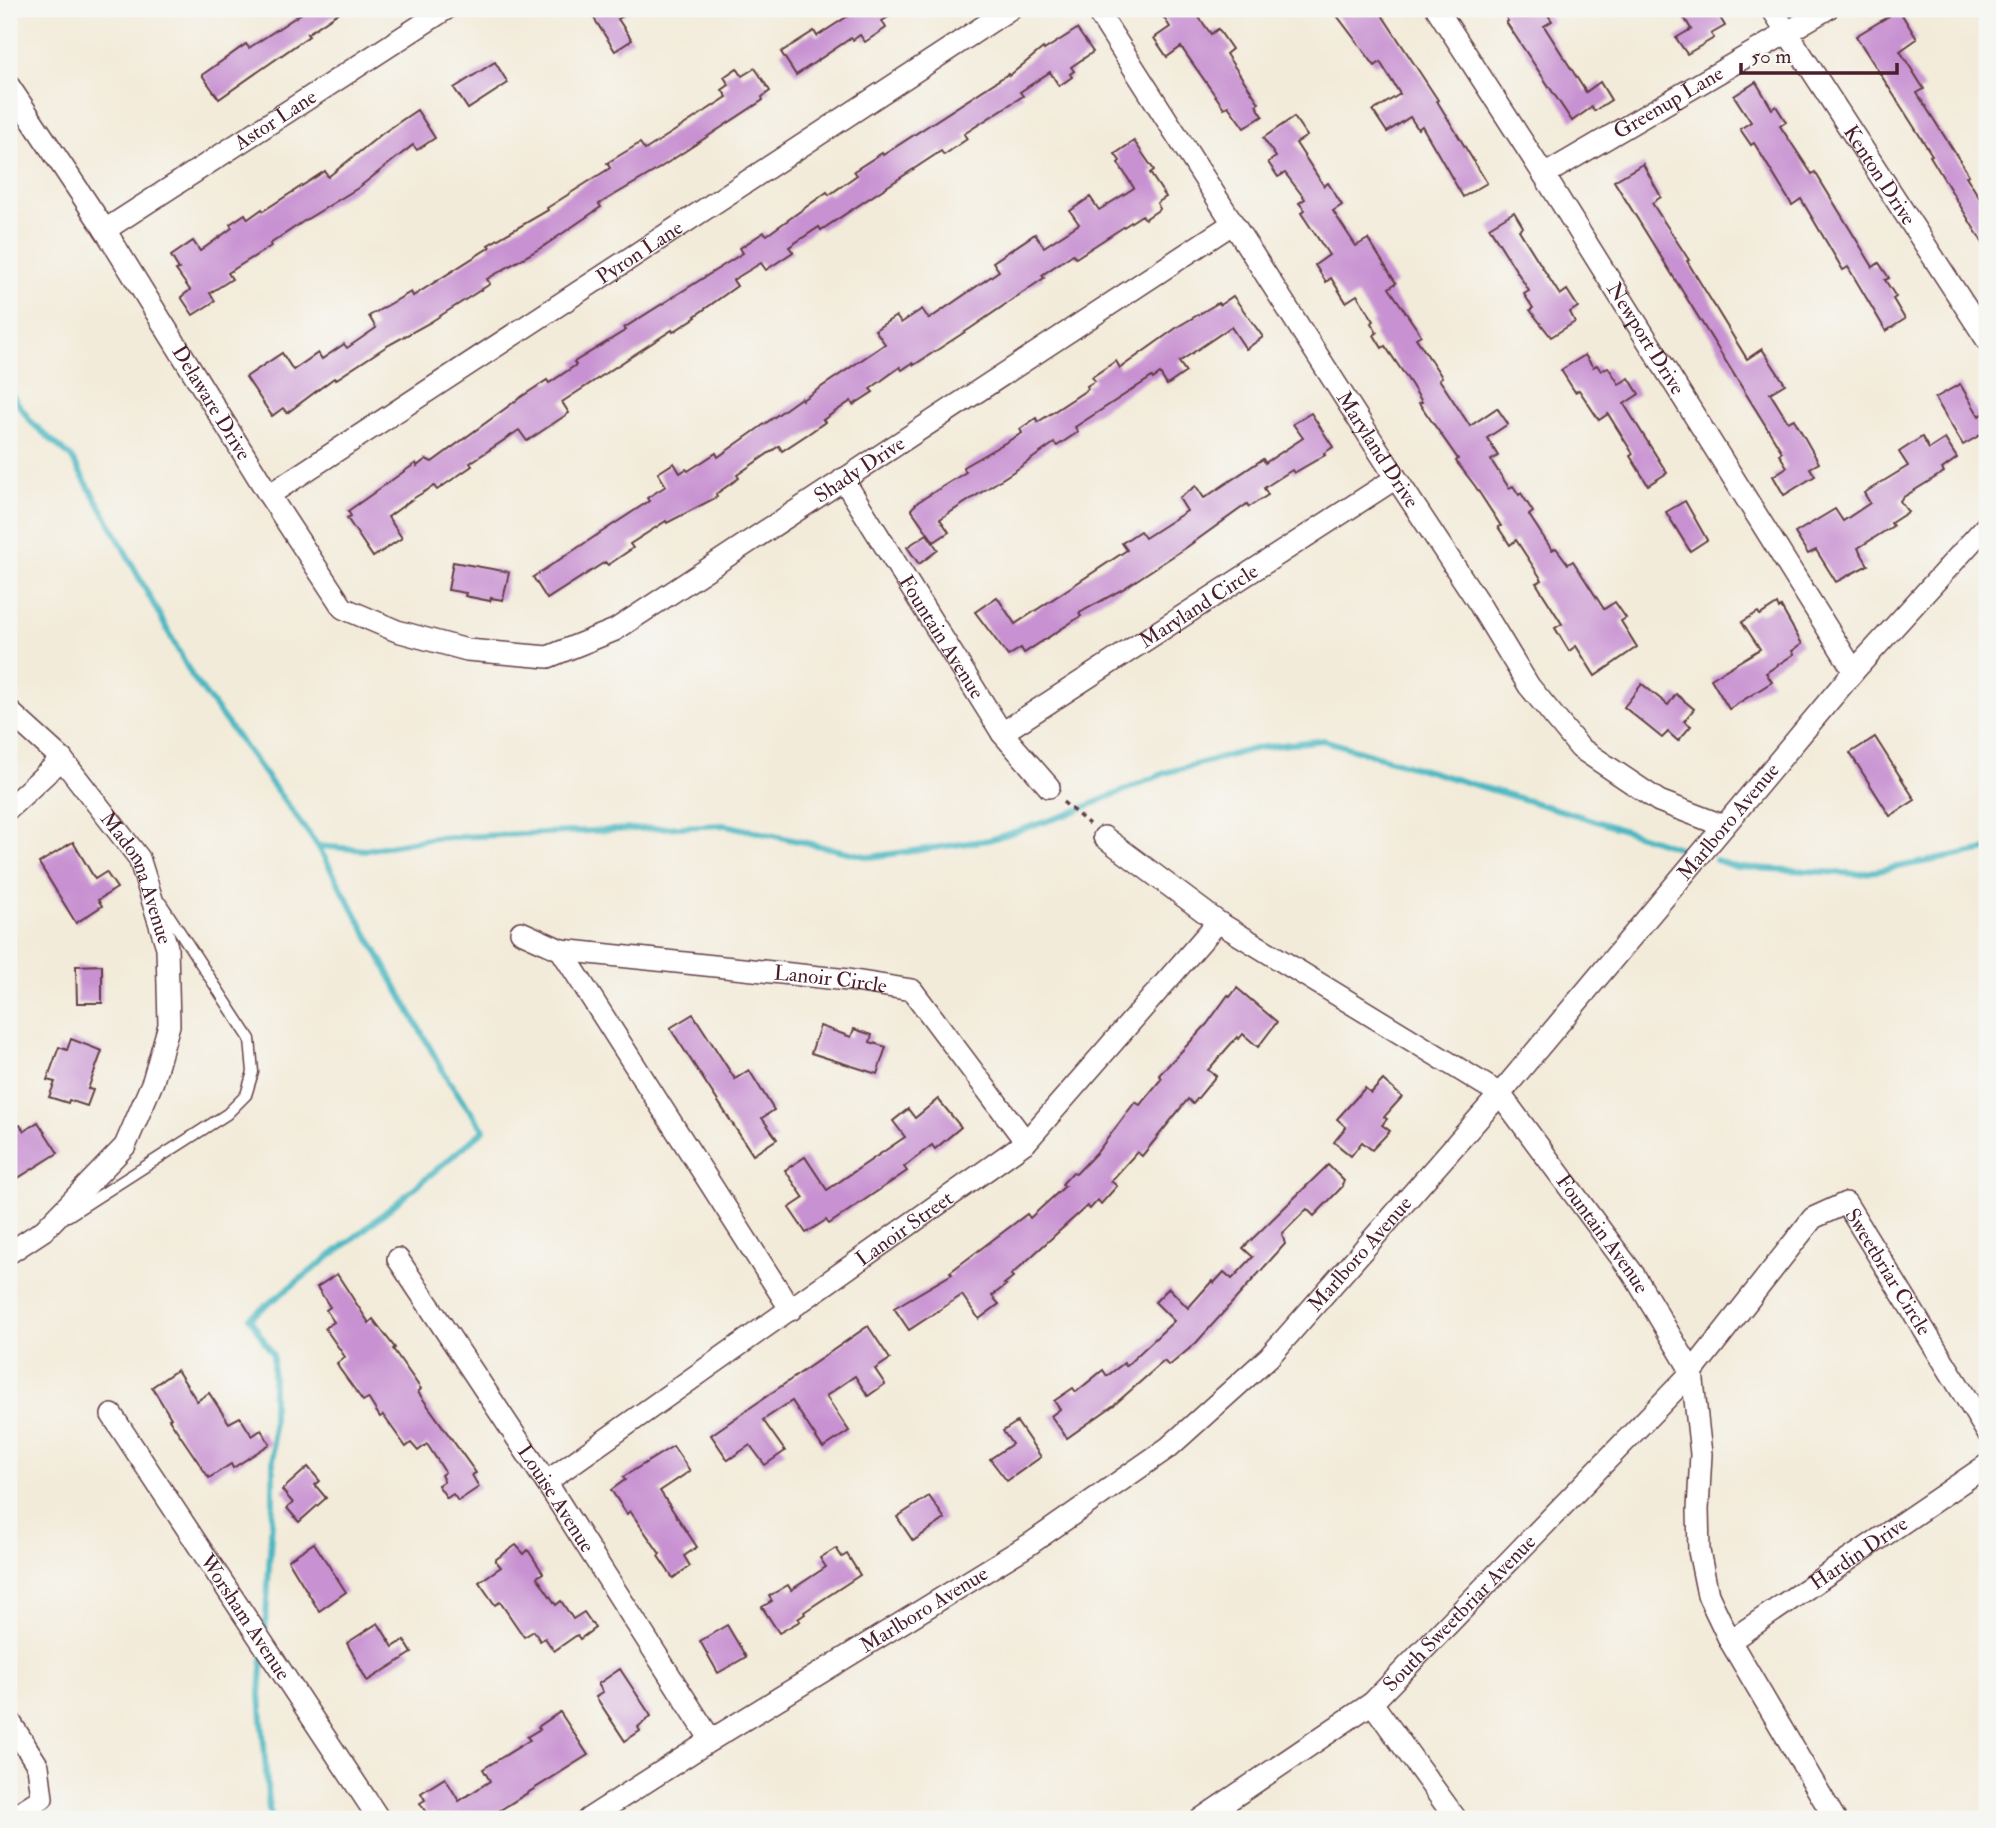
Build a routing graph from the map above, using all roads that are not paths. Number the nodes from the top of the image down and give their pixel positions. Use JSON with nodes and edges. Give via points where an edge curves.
{"nodes":[{"id":1,"x":446,"y":9,"type":"edge"},
{"id":2,"x":1010,"y":9,"type":"edge"},
{"id":3,"x":1096,"y":9,"type":"edge"},
{"id":4,"x":1437,"y":9,"type":"edge"},
{"id":5,"x":1772,"y":9,"type":"edge"},
{"id":6,"x":1827,"y":9,"type":"edge"},
{"id":7,"x":1787,"y":34,"type":"junction"},
{"id":8,"x":9,"y":86,"type":"edge"},
{"id":9,"x":1544,"y":174,"type":"junction"},
{"id":10,"x":1232,"y":224,"type":"junction"},
{"id":11,"x":105,"y":230,"type":"junction"},
{"id":12,"x":1987,"y":340,"type":"edge"},
{"id":13,"x":1396,"y":478,"type":"junction"},
{"id":14,"x":843,"y":480,"type":"junction"},
{"id":15,"x":269,"y":495,"type":"junction"},
{"id":16,"x":1987,"y":525,"type":"edge"},
{"id":17,"x":467,"y":650,"type":"joint"},
{"id":18,"x":1854,"y":671,"type":"junction"},
{"id":19,"x":9,"y":711,"type":"edge"},
{"id":20,"x":1002,"y":733,"type":"junction"},
{"id":21,"x":62,"y":759,"type":"junction"},
{"id":22,"x":1049,"y":787,"type":"dead end"},
{"id":23,"x":9,"y":808,"type":"edge"},
{"id":24,"x":1724,"y":826,"type":"junction"},
{"id":25,"x":1104,"y":837,"type":"dead end"},
{"id":26,"x":146,"y":882,"type":"junction"},
{"id":27,"x":1218,"y":922,"type":"junction"},
{"id":28,"x":521,"y":932,"type":"dead end"},
{"id":29,"x":561,"y":950,"type":"junction"},
{"id":30,"x":1500,"y":1094,"type":"junction"},
{"id":31,"x":1026,"y":1142,"type":"junction"},
{"id":32,"x":44,"y":1230,"type":"junction"},
{"id":33,"x":9,"y":1253,"type":"edge"},
{"id":34,"x":398,"y":1259,"type":"dead end"},
{"id":35,"x":791,"y":1310,"type":"junction"},
{"id":36,"x":1692,"y":1372,"type":"junction"},
{"id":37,"x":112,"y":1415,"type":"dead end"},
{"id":38,"x":1987,"y":1432,"type":"edge"},
{"id":39,"x":1987,"y":1465,"type":"edge"},
{"id":40,"x":546,"y":1482,"type":"junction"},
{"id":41,"x":1730,"y":1641,"type":"junction"},
{"id":42,"x":1372,"y":1703,"type":"junction"},
{"id":43,"x":9,"y":1720,"type":"edge"},
{"id":44,"x":711,"y":1740,"type":"junction"},
{"id":45,"x":9,"y":1819,"type":"edge"},
{"id":46,"x":379,"y":1819,"type":"edge"},
{"id":47,"x":588,"y":1819,"type":"edge"},
{"id":48,"x":1201,"y":1819,"type":"edge"},
{"id":49,"x":1457,"y":1819,"type":"edge"},
{"id":50,"x":1835,"y":1819,"type":"edge"}],
"edges":[{"from":1,"to":11,"type":"street","name":"Astor Lane"},
{"from":2,"to":15,"type":"street","name":"Pyron Lane"},
{"from":3,"to":10,"type":"street","name":"Maryland Drive"},
{"from":4,"to":9,"type":"street","name":"Newport Drive"},
{"from":5,"to":7,"type":"street","name":"Kenton Drive"},
{"from":6,"to":7,"type":"street","name":"Greenup Lane"},
{"from":7,"to":9,"type":"street","name":"Greenup Lane"},
{"from":7,"to":12,"type":"street","name":"Kenton Drive"},
{"from":8,"to":11,"type":"street","name":"Delaware Drive"},
{"from":9,"to":18,"type":"street","name":"Newport Drive"},
{"from":10,"to":13,"type":"street","name":"Maryland Drive"},
{"from":10,"to":14,"type":"street","name":"Shady Drive"},
{"from":11,"to":15,"type":"street","name":"Delaware Drive"},
{"from":13,"to":20,"type":"street","name":"Maryland Circle"},
{"from":13,"to":24,"type":"street","name":"Maryland Drive","via":[[1529,686],[1580,748],[1659,801]]},
{"from":14,"to":17,"type":"street","name":"Shady Drive","via":[[615,631],[548,657]]},
{"from":14,"to":20,"type":"street","name":"Fountain Avenue"},
{"from":15,"to":17,"type":"street","name":"Delaware Drive","via":[[343,608],[397,631]]},
{"from":16,"to":18,"type":"street","name":"Marlboro Avenue"},
{"from":18,"to":24,"type":"street","name":"Marlboro Avenue"},
{"from":19,"to":21,"type":"street","name":"Madonna Avenue"},
{"from":20,"to":22,"type":"street","name":"Fountain Avenue"},
{"from":21,"to":23,"type":"street"},
{"from":21,"to":26,"type":"street","name":"Madonna Avenue","via":[[139,858]]},
{"from":24,"to":30,"type":"street","name":"Marlboro Avenue"},
{"from":25,"to":27,"type":"street","name":"Fountain Avenue"},
{"from":26,"to":32,"type":"street","name":"Madonna Avenue","via":[[167,947],[169,1025],[153,1080],[125,1146]]},
{"from":26,"to":32,"type":"lane","via":[[250,1039],[253,1072],[246,1095],[227,1114]]},
{"from":27,"to":30,"type":"street","name":"Fountain Avenue"},
{"from":27,"to":31,"type":"street","name":"Lanoir Street"},
{"from":28,"to":29,"type":"street","name":"Lanoir Circle"},
{"from":29,"to":31,"type":"street","name":"Lanoir Circle","via":[[912,990]]},
{"from":29,"to":35,"type":"street"},
{"from":30,"to":36,"type":"street","name":"Fountain Avenue","via":[[1634,1275]]},
{"from":30,"to":44,"type":"street","name":"Marlboro Avenue","via":[[1269,1357],[1169,1447],[1030,1544]]},
{"from":31,"to":35,"type":"street","name":"Lanoir Street"},
{"from":32,"to":33,"type":"street","name":"Madonna Avenue"},
{"from":34,"to":40,"type":"street","name":"Louise Avenue"},
{"from":35,"to":40,"type":"street","name":"Lanoir Street"},
{"from":36,"to":38,"type":"street","name":"Sweetbriar Circle","via":[[1813,1219],[1846,1203]]},
{"from":36,"to":41,"type":"street","name":"Fountain Avenue","via":[[1701,1454],[1699,1550],[1707,1595]]},
{"from":36,"to":42,"type":"street","name":"South Sweetbriar Avenue"},
{"from":37,"to":46,"type":"street","name":"Worsham Avenue"},
{"from":39,"to":41,"type":"street","name":"Hardin Drive"},
{"from":40,"to":44,"type":"street","name":"Louise Avenue"},
{"from":41,"to":50,"type":"street","name":"Fountain Avenue"},
{"from":42,"to":48,"type":"street","name":"South Sweetbriar Avenue"},
{"from":42,"to":49,"type":"street"},
{"from":43,"to":45,"type":"street","via":[[38,1766],[42,1798]]},
{"from":44,"to":47,"type":"street","name":"Marlboro Avenue"}]}
